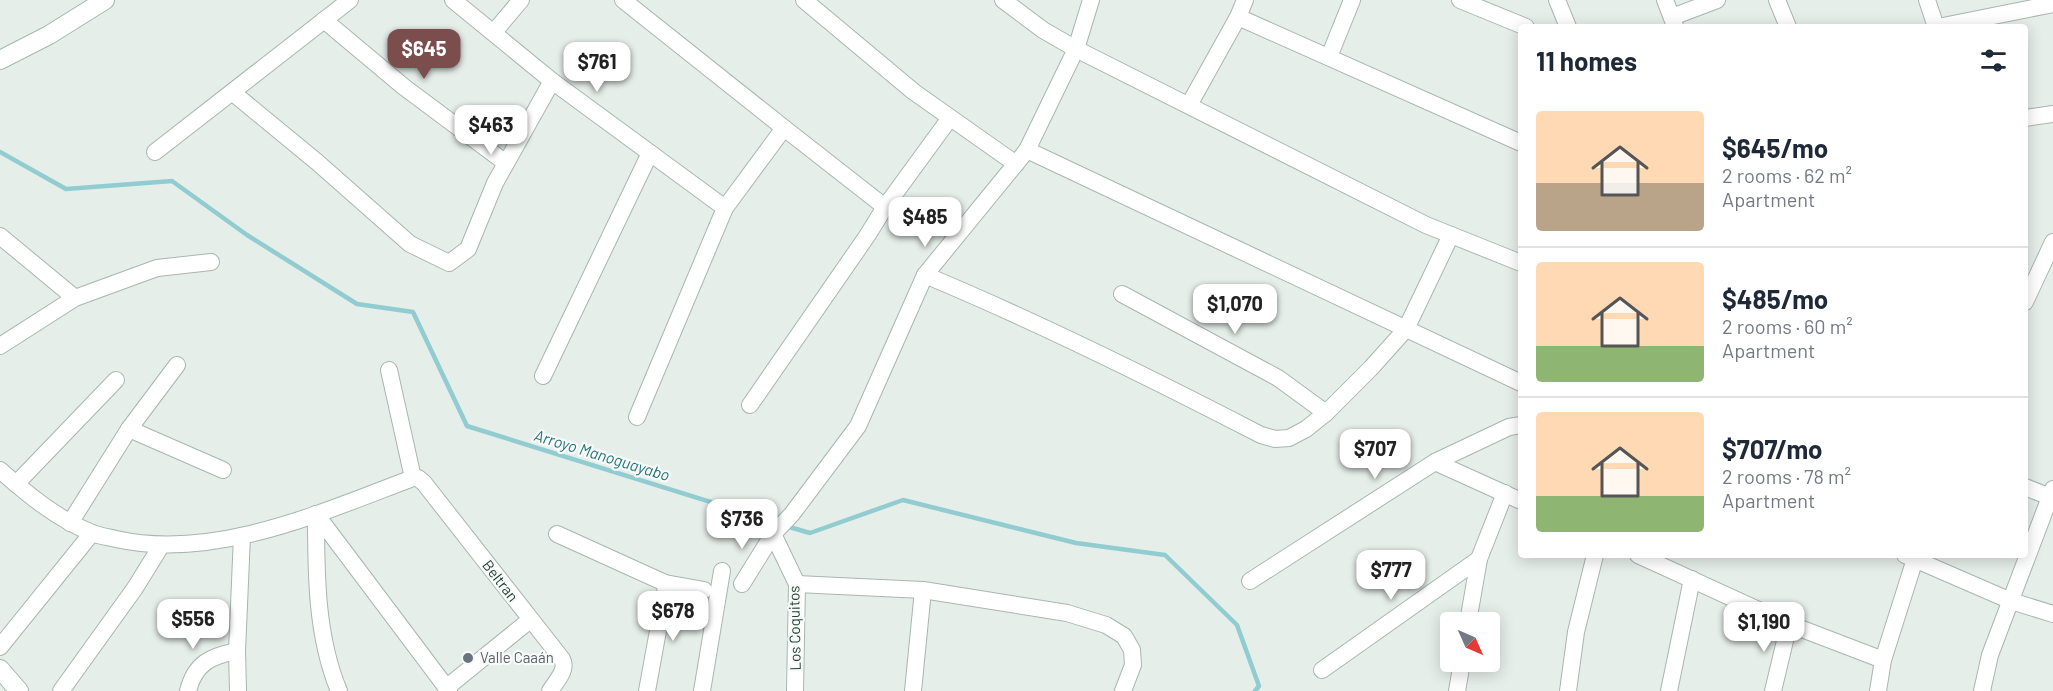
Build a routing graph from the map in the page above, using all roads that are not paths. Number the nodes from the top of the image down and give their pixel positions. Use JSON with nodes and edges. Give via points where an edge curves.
{"nodes":[{"id":1,"x":105,"y":0,"type":"edge"},
{"id":2,"x":350,"y":0,"type":"edge"},
{"id":3,"x":453,"y":0,"type":"edge"},
{"id":4,"x":521,"y":0,"type":"edge"},
{"id":5,"x":623,"y":0,"type":"edge"},
{"id":6,"x":804,"y":0,"type":"edge"},
{"id":7,"x":1003,"y":0,"type":"edge"},
{"id":8,"x":1091,"y":0,"type":"edge"},
{"id":9,"x":1245,"y":0,"type":"edge"},
{"id":10,"x":1352,"y":0,"type":"edge"},
{"id":11,"x":1460,"y":0,"type":"edge"},
{"id":12,"x":1557,"y":0,"type":"edge"},
{"id":13,"x":1665,"y":0,"type":"edge"},
{"id":14,"x":1717,"y":0,"type":"edge"},
{"id":15,"x":1777,"y":0,"type":"edge"},
{"id":16,"x":1928,"y":0,"type":"edge"},
{"id":17,"x":2053,"y":4,"type":"edge"},
{"id":18,"x":1238,"y":17,"type":"junction"},
{"id":19,"x":324,"y":20,"type":"junction"},
{"id":20,"x":1674,"y":22,"type":"edge"},
{"id":21,"x":1519,"y":24,"type":"edge"},
{"id":22,"x":1567,"y":24,"type":"edge"},
{"id":23,"x":1787,"y":24,"type":"edge"},
{"id":24,"x":1936,"y":24,"type":"edge"},
{"id":25,"x":1952,"y":24,"type":"edge"},
{"id":26,"x":494,"y":32,"type":"junction"},
{"id":27,"x":1076,"y":49,"type":"junction"},
{"id":28,"x":1329,"y":57,"type":"junction"},
{"id":29,"x":0,"y":60,"type":"edge"},
{"id":30,"x":552,"y":81,"type":"junction"},
{"id":31,"x":232,"y":92,"type":"junction"},
{"id":32,"x":1188,"y":105,"type":"junction"},
{"id":33,"x":2053,"y":114,"type":"edge"},
{"id":34,"x":950,"y":117,"type":"junction"},
{"id":35,"x":2028,"y":118,"type":"edge"},
{"id":36,"x":784,"y":129,"type":"junction"},
{"id":37,"x":1518,"y":142,"type":"edge"},
{"id":38,"x":1027,"y":150,"type":"junction"},
{"id":39,"x":155,"y":152,"type":"dead end"},
{"id":40,"x":650,"y":153,"type":"junction"},
{"id":41,"x":506,"y":163,"type":"junction"},
{"id":42,"x":1016,"y":164,"type":"junction"},
{"id":43,"x":885,"y":207,"type":"junction"},
{"id":44,"x":725,"y":208,"type":"junction"},
{"id":45,"x":1451,"y":236,"type":"junction"},
{"id":46,"x":2053,"y":242,"type":"edge"},
{"id":47,"x":3,"y":244,"type":"edge"},
{"id":48,"x":1518,"y":261,"type":"edge"},
{"id":49,"x":211,"y":262,"type":"dead end"},
{"id":50,"x":926,"y":275,"type":"junction"},
{"id":51,"x":1122,"y":294,"type":"dead end"},
{"id":52,"x":2028,"y":296,"type":"edge"},
{"id":53,"x":75,"y":297,"type":"junction"},
{"id":54,"x":1406,"y":329,"type":"junction"},
{"id":55,"x":0,"y":346,"type":"edge"},
{"id":56,"x":177,"y":365,"type":"dead end"},
{"id":57,"x":389,"y":370,"type":"dead end"},
{"id":58,"x":543,"y":375,"type":"dead end"},
{"id":59,"x":116,"y":380,"type":"dead end"},
{"id":60,"x":1518,"y":382,"type":"edge"},
{"id":61,"x":750,"y":405,"type":"dead end"},
{"id":62,"x":1326,"y":413,"type":"junction"},
{"id":63,"x":637,"y":417,"type":"dead end"},
{"id":64,"x":1518,"y":425,"type":"edge"},
{"id":65,"x":129,"y":429,"type":"junction"},
{"id":66,"x":1435,"y":462,"type":"junction"},
{"id":67,"x":0,"y":470,"type":"edge"},
{"id":68,"x":223,"y":470,"type":"dead end"},
{"id":69,"x":412,"y":478,"type":"junction"},
{"id":70,"x":16,"y":484,"type":"junction"},
{"id":71,"x":2028,"y":488,"type":"edge"},
{"id":72,"x":1505,"y":493,"type":"junction"},
{"id":73,"x":2052,"y":494,"type":"edge"},
{"id":74,"x":1518,"y":500,"type":"edge"},
{"id":75,"x":316,"y":514,"type":"junction"},
{"id":76,"x":70,"y":523,"type":"junction"},
{"id":77,"x":92,"y":533,"type":"junction"},
{"id":78,"x":557,"y":534,"type":"dead end"},
{"id":79,"x":772,"y":534,"type":"junction"},
{"id":80,"x":242,"y":536,"type":"junction"},
{"id":81,"x":161,"y":546,"type":"junction"},
{"id":82,"x":2028,"y":557,"type":"edge"},
{"id":83,"x":1594,"y":558,"type":"edge"},
{"id":84,"x":1645,"y":558,"type":"edge"},
{"id":85,"x":1910,"y":558,"type":"edge"},
{"id":86,"x":1912,"y":558,"type":"edge"},
{"id":87,"x":2027,"y":558,"type":"edge"},
{"id":88,"x":1479,"y":559,"type":"junction"},
{"id":89,"x":722,"y":571,"type":"dead end"},
{"id":90,"x":1692,"y":579,"type":"junction"},
{"id":91,"x":1250,"y":582,"type":"dead end"},
{"id":92,"x":742,"y":584,"type":"dead end"},
{"id":93,"x":797,"y":584,"type":"junction"},
{"id":94,"x":665,"y":585,"type":"junction"},
{"id":95,"x":704,"y":590,"type":"dead end"},
{"id":96,"x":923,"y":591,"type":"junction"},
{"id":97,"x":2011,"y":601,"type":"junction"},
{"id":98,"x":1470,"y":612,"type":"edge"},
{"id":99,"x":2053,"y":614,"type":"edge"},
{"id":100,"x":530,"y":620,"type":"junction"},
{"id":101,"x":1789,"y":624,"type":"junction"},
{"id":102,"x":0,"y":647,"type":"edge"},
{"id":103,"x":237,"y":651,"type":"junction"},
{"id":104,"x":1883,"y":660,"type":"junction"},
{"id":105,"x":0,"y":669,"type":"edge"},
{"id":106,"x":1322,"y":670,"type":"dead end"},
{"id":107,"x":1460,"y":672,"type":"edge"},
{"id":108,"x":447,"y":690,"type":"edge"},
{"id":109,"x":19,"y":691,"type":"edge"},
{"id":110,"x":62,"y":691,"type":"edge"},
{"id":111,"x":188,"y":691,"type":"edge"},
{"id":112,"x":238,"y":691,"type":"edge"},
{"id":113,"x":339,"y":691,"type":"edge"},
{"id":114,"x":550,"y":691,"type":"edge"},
{"id":115,"x":647,"y":691,"type":"edge"},
{"id":116,"x":702,"y":691,"type":"edge"},
{"id":117,"x":795,"y":691,"type":"edge"},
{"id":118,"x":913,"y":691,"type":"edge"},
{"id":119,"x":1123,"y":691,"type":"edge"},
{"id":120,"x":1457,"y":691,"type":"edge"},
{"id":121,"x":1568,"y":691,"type":"edge"},
{"id":122,"x":1669,"y":691,"type":"edge"},
{"id":123,"x":1773,"y":691,"type":"edge"},
{"id":124,"x":1878,"y":691,"type":"edge"},
{"id":125,"x":1982,"y":691,"type":"edge"}],
"edges":[{"from":1,"to":29,"type":"main road"},
{"from":2,"to":19,"type":"street"},
{"from":3,"to":26,"type":"street"},
{"from":4,"to":26,"type":"street"},
{"from":5,"to":36,"type":"street"},
{"from":6,"to":34,"type":"street","via":[[914,92]]},
{"from":7,"to":27,"type":"street"},
{"from":8,"to":27,"type":"street"},
{"from":9,"to":18,"type":"street"},
{"from":10,"to":28,"type":"street"},
{"from":11,"to":21,"type":"street"},
{"from":12,"to":22,"type":"street"},
{"from":13,"to":20,"type":"street"},
{"from":14,"to":20,"type":"street"},
{"from":15,"to":23,"type":"street"},
{"from":16,"to":24,"type":"street"},
{"from":17,"to":25,"type":"street"},
{"from":18,"to":28,"type":"street"},
{"from":18,"to":32,"type":"street"},
{"from":19,"to":31,"type":"street"},
{"from":19,"to":41,"type":"street","via":[[404,87]]},
{"from":26,"to":30,"type":"street"},
{"from":27,"to":32,"type":"street"},
{"from":27,"to":38,"type":"street"},
{"from":28,"to":37,"type":"street"},
{"from":30,"to":40,"type":"street"},
{"from":30,"to":41,"type":"street"},
{"from":31,"to":39,"type":"street"},
{"from":31,"to":41,"type":"street","via":[[410,244],[449,264],[468,249]]},
{"from":32,"to":45,"type":"street"},
{"from":33,"to":35,"type":"street"},
{"from":34,"to":42,"type":"street"},
{"from":34,"to":43,"type":"street"},
{"from":36,"to":43,"type":"street"},
{"from":36,"to":44,"type":"street"},
{"from":38,"to":42,"type":"street"},
{"from":38,"to":54,"type":"street"},
{"from":40,"to":44,"type":"street"},
{"from":40,"to":58,"type":"street"},
{"from":42,"to":50,"type":"street"},
{"from":43,"to":61,"type":"street"},
{"from":44,"to":63,"type":"street"},
{"from":45,"to":48,"type":"street"},
{"from":45,"to":54,"type":"street"},
{"from":46,"to":52,"type":"street"},
{"from":47,"to":53,"type":"street"},
{"from":49,"to":53,"type":"street","via":[[157,268]]},
{"from":50,"to":62,"type":"street","via":[[1118,362],[1262,435],[1289,438]]},
{"from":50,"to":79,"type":"street","via":[[858,426],[792,514]]},
{"from":51,"to":62,"type":"street","via":[[1278,378]]},
{"from":53,"to":55,"type":"street"},
{"from":54,"to":60,"type":"street"},
{"from":54,"to":62,"type":"street"},
{"from":56,"to":65,"type":"street"},
{"from":57,"to":69,"type":"street"},
{"from":59,"to":70,"type":"street"},
{"from":64,"to":66,"type":"street"},
{"from":65,"to":68,"type":"street"},
{"from":65,"to":76,"type":"street"},
{"from":66,"to":72,"type":"street"},
{"from":66,"to":91,"type":"street"},
{"from":67,"to":70,"type":"street"},
{"from":69,"to":75,"type":"street"},
{"from":69,"to":100,"type":"street","name":"Beltran","via":[[424,483]]},
{"from":70,"to":76,"type":"street"},
{"from":71,"to":73,"type":"street"},
{"from":72,"to":74,"type":"street"},
{"from":72,"to":88,"type":"street"},
{"from":73,"to":82,"type":"street"},
{"from":75,"to":80,"type":"street"},
{"from":75,"to":108,"type":"street"},
{"from":75,"to":113,"type":"street","via":[[316,575],[329,667]]},
{"from":76,"to":77,"type":"street"},
{"from":77,"to":81,"type":"street"},
{"from":77,"to":102,"type":"street"},
{"from":78,"to":94,"type":"street"},
{"from":79,"to":92,"type":"street"},
{"from":79,"to":93,"type":"street","name":"Los Coquitos"},
{"from":80,"to":81,"type":"street"},
{"from":80,"to":103,"type":"street"},
{"from":81,"to":110,"type":"street"},
{"from":83,"to":121,"type":"street","via":[[1576,632]]},
{"from":84,"to":90,"type":"street"},
{"from":85,"to":104,"type":"street"},
{"from":86,"to":97,"type":"street"},
{"from":87,"to":97,"type":"street"},
{"from":88,"to":98,"type":"street"},
{"from":88,"to":106,"type":"street"},
{"from":89,"to":116,"type":"street"},
{"from":90,"to":101,"type":"street"},
{"from":90,"to":122,"type":"street"},
{"from":93,"to":96,"type":"street"},
{"from":93,"to":117,"type":"street","name":"Los Coquitos"},
{"from":94,"to":95,"type":"street"},
{"from":94,"to":115,"type":"street"},
{"from":96,"to":118,"type":"street"},
{"from":96,"to":119,"type":"street","via":[[1067,613],[1106,625],[1124,636],[1132,650],[1133,665]]},
{"from":97,"to":99,"type":"street"},
{"from":97,"to":125,"type":"street","via":[[1990,655]]},
{"from":100,"to":108,"type":"street"},
{"from":100,"to":114,"type":"street","name":"Beltran","via":[[565,664]]},
{"from":101,"to":104,"type":"street"},
{"from":101,"to":123,"type":"street"},
{"from":103,"to":111,"type":"street","via":[[215,656],[201,665]]},
{"from":103,"to":112,"type":"street"},
{"from":104,"to":124,"type":"street"},
{"from":105,"to":109,"type":"main road"},
{"from":107,"to":120,"type":"street"}]}
